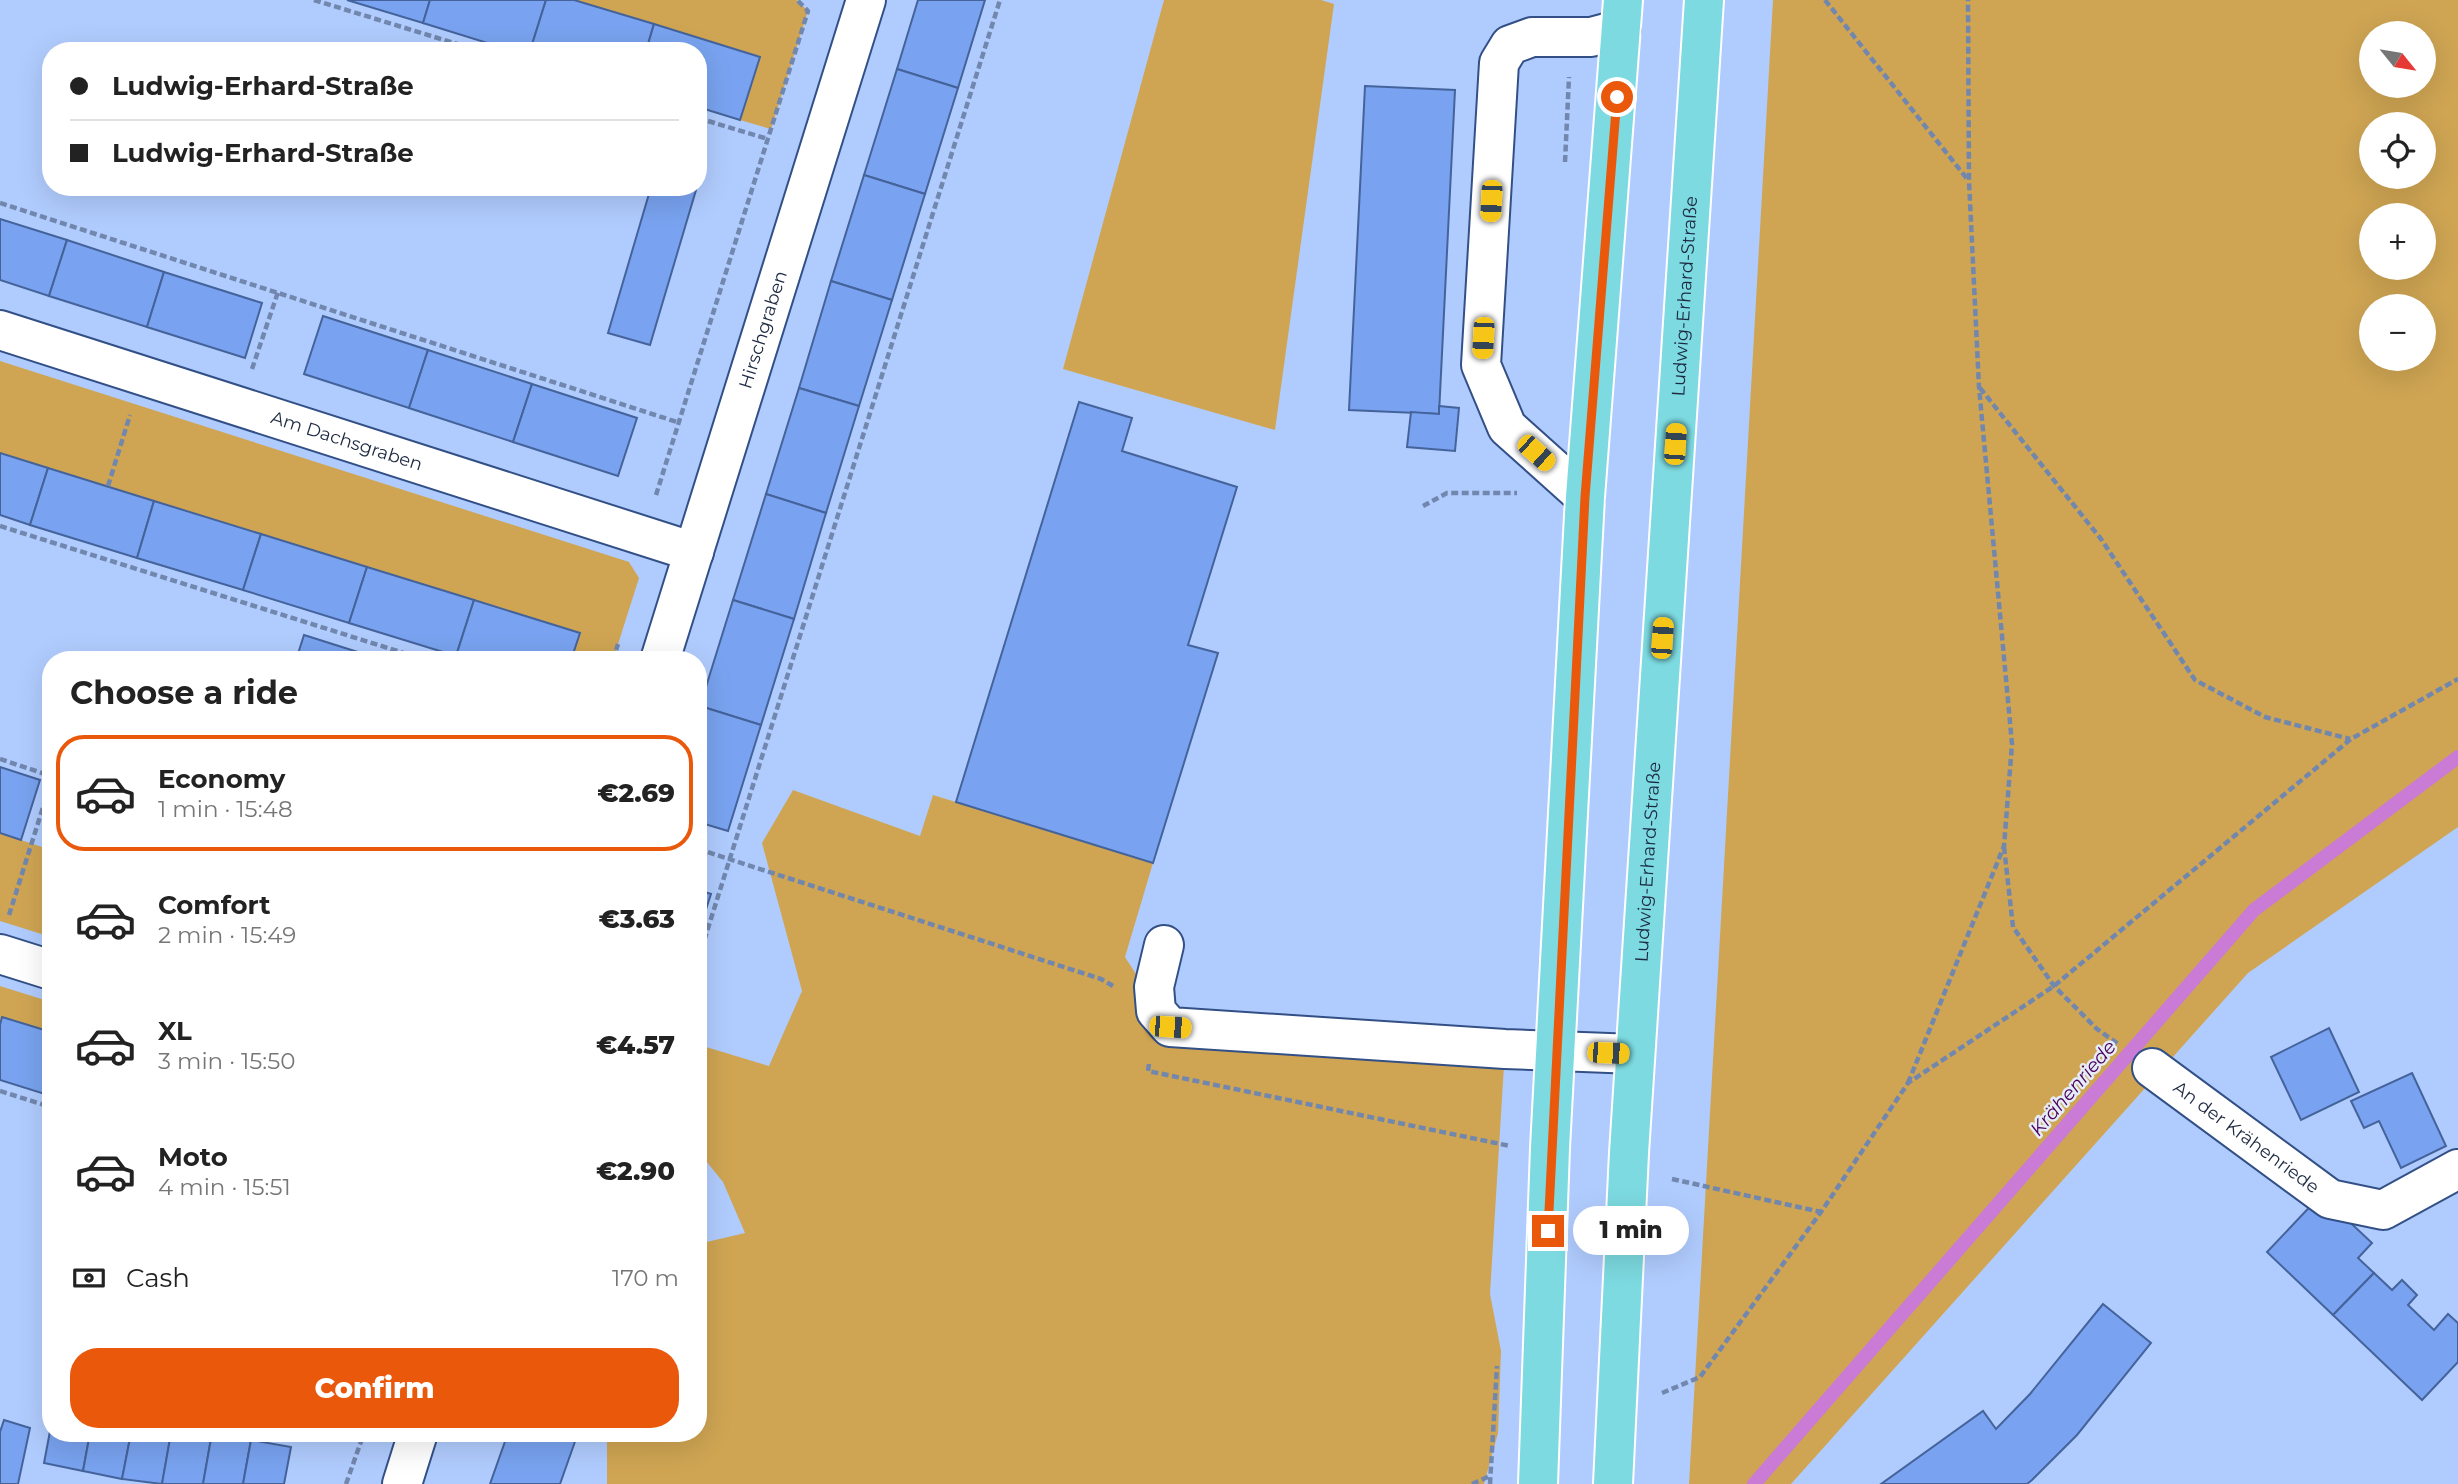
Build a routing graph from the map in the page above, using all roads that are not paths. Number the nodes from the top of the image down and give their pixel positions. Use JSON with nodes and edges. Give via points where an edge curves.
{"nodes":[{"id":1,"x":866,"y":0,"type":"edge"},
{"id":2,"x":1704,"y":0,"type":"edge"},
{"id":3,"x":1622,"y":15,"type":"edge"},
{"id":4,"x":0,"y":330,"type":"edge"},
{"id":5,"x":1585,"y":497,"type":"junction"},
{"id":6,"x":694,"y":552,"type":"junction"},
{"id":7,"x":663,"y":651,"type":"edge"},
{"id":8,"x":3,"y":938,"type":"edge"},
{"id":9,"x":1164,"y":945,"type":"dead end"},
{"id":10,"x":42,"y":964,"type":"edge"},
{"id":11,"x":1555,"y":1052,"type":"junction"},
{"id":12,"x":1635,"y":1054,"type":"junction"},
{"id":13,"x":2152,"y":1068,"type":"dead end"},
{"id":14,"x":2458,"y":1169,"type":"edge"},
{"id":15,"x":415,"y":1442,"type":"edge"},
{"id":16,"x":402,"y":1484,"type":"edge"},
{"id":17,"x":1538,"y":1484,"type":"edge"},
{"id":18,"x":1613,"y":1484,"type":"edge"}],
"edges":[{"from":1,"to":6,"type":"street","name":"Hirschgraben"},
{"from":2,"to":12,"type":"main road","name":"Ludwig-Erhard-Straße"},
{"from":3,"to":5,"type":"main road"},
{"from":3,"to":5,"type":"street","via":[[1591,37],[1532,37],[1510,45],[1499,63],[1481,365],[1507,427]]},
{"from":4,"to":6,"type":"street","name":"Am Dachsgraben"},
{"from":5,"to":11,"type":"main road"},
{"from":6,"to":7,"type":"street","name":"Hirschgraben"},
{"from":8,"to":10,"type":"street"},
{"from":9,"to":11,"type":"street","via":[[1154,987],[1156,1011],[1170,1027]]},
{"from":11,"to":12,"type":"street"},
{"from":11,"to":17,"type":"main road"},
{"from":12,"to":18,"type":"main road","name":"Ludwig-Erhard-Straße"},
{"from":13,"to":14,"type":"street","name":"An der Krähenriede","via":[[2330,1199],[2383,1210]]},
{"from":15,"to":16,"type":"street"}]}
